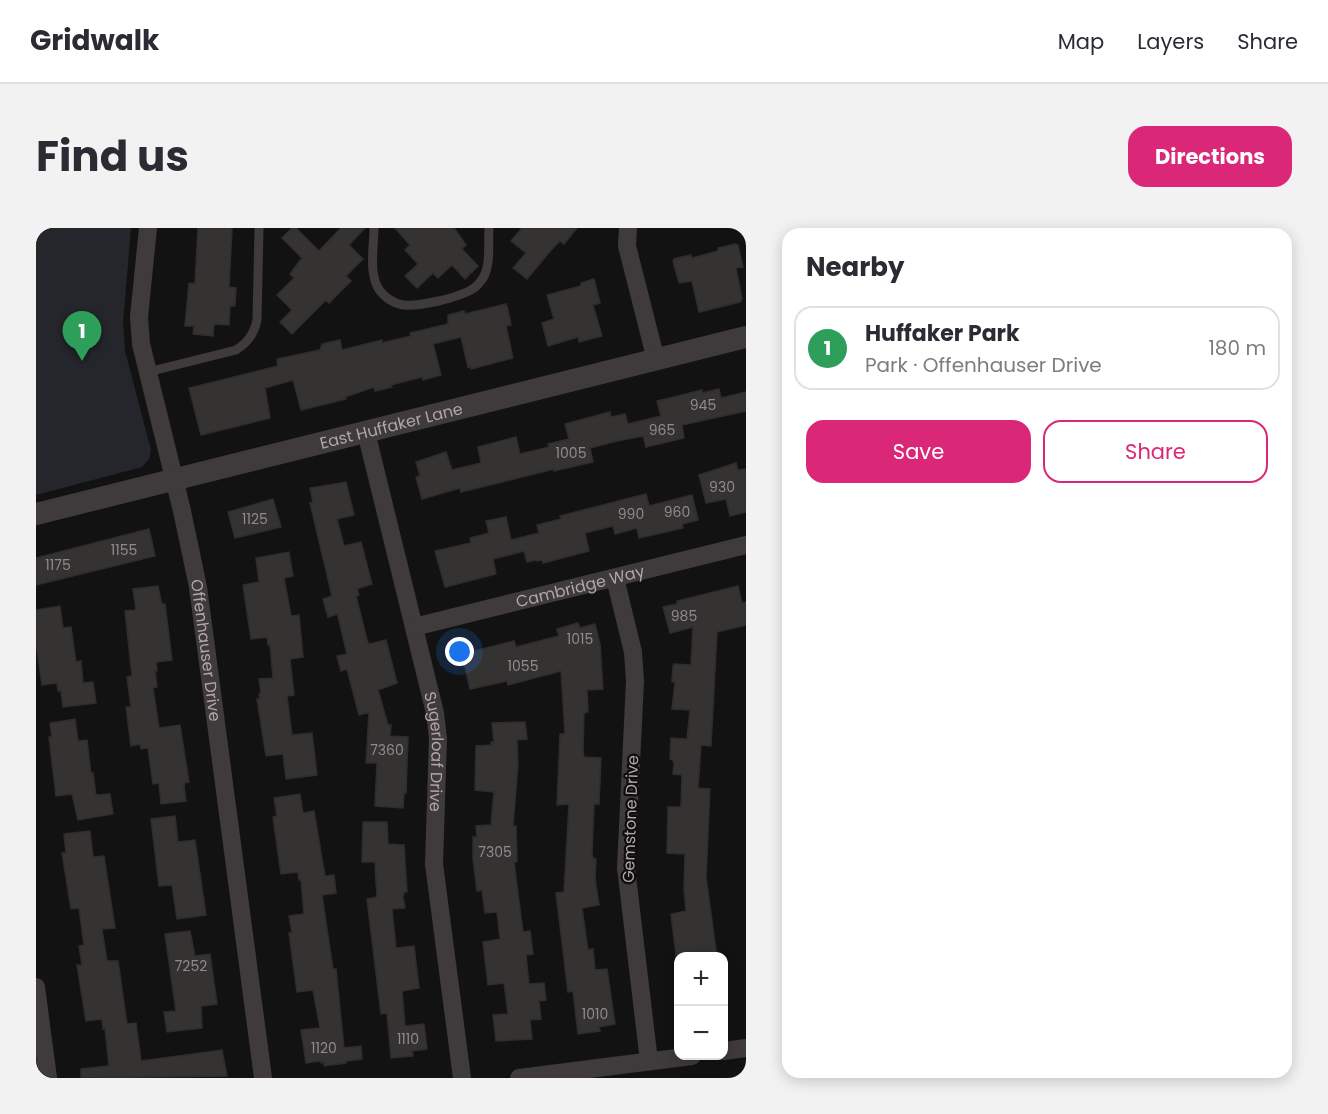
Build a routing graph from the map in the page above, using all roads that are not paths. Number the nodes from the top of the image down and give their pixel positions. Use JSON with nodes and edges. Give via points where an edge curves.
{"nodes":[{"id":1,"x":148,"y":228,"type":"edge"},
{"id":2,"x":259,"y":228,"type":"edge"},
{"id":3,"x":374,"y":228,"type":"edge"},
{"id":4,"x":489,"y":228,"type":"edge"},
{"id":5,"x":628,"y":228,"type":"edge"},
{"id":6,"x":746,"y":338,"type":"edge"},
{"id":7,"x":656,"y":360,"type":"junction"},
{"id":8,"x":148,"y":372,"type":"junction"},
{"id":9,"x":366,"y":432,"type":"junction"},
{"id":10,"x":174,"y":479,"type":"junction"},
{"id":11,"x":36,"y":514,"type":"edge"},
{"id":12,"x":746,"y":545,"type":"edge"},
{"id":13,"x":615,"y":578,"type":"junction"},
{"id":14,"x":414,"y":627,"type":"junction"},
{"id":15,"x":36,"y":987,"type":"edge"},
{"id":16,"x":746,"y":1048,"type":"edge"},
{"id":17,"x":728,"y":1050,"type":"edge"},
{"id":18,"x":674,"y":1058,"type":"edge"},
{"id":19,"x":650,"y":1061,"type":"junction"},
{"id":20,"x":48,"y":1078,"type":"edge"},
{"id":21,"x":263,"y":1078,"type":"edge"},
{"id":22,"x":462,"y":1078,"type":"edge"},
{"id":23,"x":519,"y":1078,"type":"edge"}],
"edges":[{"from":1,"to":8,"type":"street","name":"Offenhauser Drive","via":[[139,317]]},
{"from":2,"to":8,"type":"lane","via":[[257,320],[247,343],[236,350]]},
{"from":3,"to":4,"type":"lane","via":[[375,280],[380,291],[388,300],[411,306],[474,289],[488,267]]},
{"from":5,"to":7,"type":"street","via":[[627,246]]},
{"from":6,"to":7,"type":"street","name":"East Huffaker Lane"},
{"from":7,"to":9,"type":"street","name":"East Huffaker Lane"},
{"from":8,"to":10,"type":"street","name":"Offenhauser Drive"},
{"from":9,"to":10,"type":"street","name":"East Huffaker Lane"},
{"from":9,"to":14,"type":"street","name":"Sugerloaf Drive"},
{"from":10,"to":11,"type":"street","name":"East Huffaker Lane"},
{"from":10,"to":21,"type":"street","name":"Offenhauser Drive","via":[[198,587]]},
{"from":12,"to":13,"type":"street","name":"Cambridge Way"},
{"from":13,"to":14,"type":"street","name":"Cambridge Way"},
{"from":13,"to":19,"type":"street","name":"Gemstone Drive","via":[[633,652],[626,868]]},
{"from":14,"to":22,"type":"street","name":"Sugerloaf Drive","via":[[438,738],[434,864]]},
{"from":15,"to":20,"type":"street"},
{"from":16,"to":17,"type":"street"},
{"from":18,"to":19,"type":"street"},
{"from":19,"to":23,"type":"street"}]}
